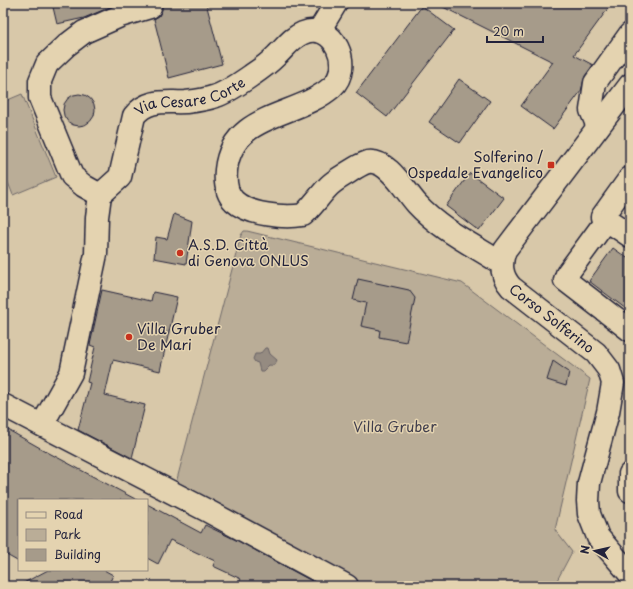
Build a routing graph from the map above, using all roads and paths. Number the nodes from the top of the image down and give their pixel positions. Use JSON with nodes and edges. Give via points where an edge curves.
{"nodes":[{"id":1,"x":336,"y":3,"type":"edge"},
{"id":2,"x":150,"y":7,"type":"dead end"},
{"id":3,"x":319,"y":31,"type":"junction"},
{"id":4,"x":630,"y":34,"type":"edge"},
{"id":5,"x":630,"y":85,"type":"edge"},
{"id":6,"x":598,"y":127,"type":"junction"},
{"id":7,"x":630,"y":178,"type":"edge"},
{"id":8,"x":100,"y":195,"type":"junction"},
{"id":9,"x":608,"y":221,"type":"junction"},
{"id":10,"x":630,"y":236,"type":"edge"},
{"id":11,"x":501,"y":263,"type":"junction"},
{"id":12,"x":630,"y":330,"type":"edge"},
{"id":13,"x":621,"y":383,"type":"edge"},
{"id":14,"x":3,"y":405,"type":"edge"},
{"id":15,"x":42,"y":425,"type":"junction"},
{"id":16,"x":630,"y":474,"type":"edge"},
{"id":17,"x":630,"y":491,"type":"edge"},
{"id":18,"x":630,"y":574,"type":"edge"},
{"id":19,"x":347,"y":586,"type":"edge"}],
"edges":[{"from":1,"to":3,"type":"street"},
{"from":2,"to":8,"type":"street","via":[[120,16],[84,32],[47,64],[41,77],[40,98],[72,176]]},
{"from":3,"to":8,"type":"street","name":"Via Cesare Corte","via":[[302,33],[288,42],[262,69],[217,96],[187,102],[166,101],[139,109],[131,126],[120,177]]},
{"from":3,"to":11,"type":"street","via":[[336,43],[340,52],[342,61],[337,80],[332,87],[316,97],[255,124],[235,143],[226,174],[231,198],[247,210],[266,214],[303,215],[330,185],[358,166],[375,162],[392,173],[428,215]]},
{"from":4,"to":6,"type":"street","via":[[595,83],[591,110]]},
{"from":5,"to":6,"type":"street"},
{"from":6,"to":11,"type":"street","via":[[505,250]]},
{"from":7,"to":9,"type":"street","via":[[602,217]]},
{"from":8,"to":15,"type":"street","via":[[96,254],[71,373]]},
{"from":9,"to":10,"type":"street"},
{"from":9,"to":12,"type":"street","via":[[565,280]]},
{"from":11,"to":13,"type":"street","name":"Corso Solferino","via":[[504,276],[511,287],[596,353]]},
{"from":13,"to":18,"type":"street","name":"Corso Solferino","via":[[608,412],[589,483],[588,501],[589,514],[598,537]]},
{"from":14,"to":15,"type":"street"},
{"from":15,"to":19,"type":"street"},
{"from":16,"to":17,"type":"street"}]}
